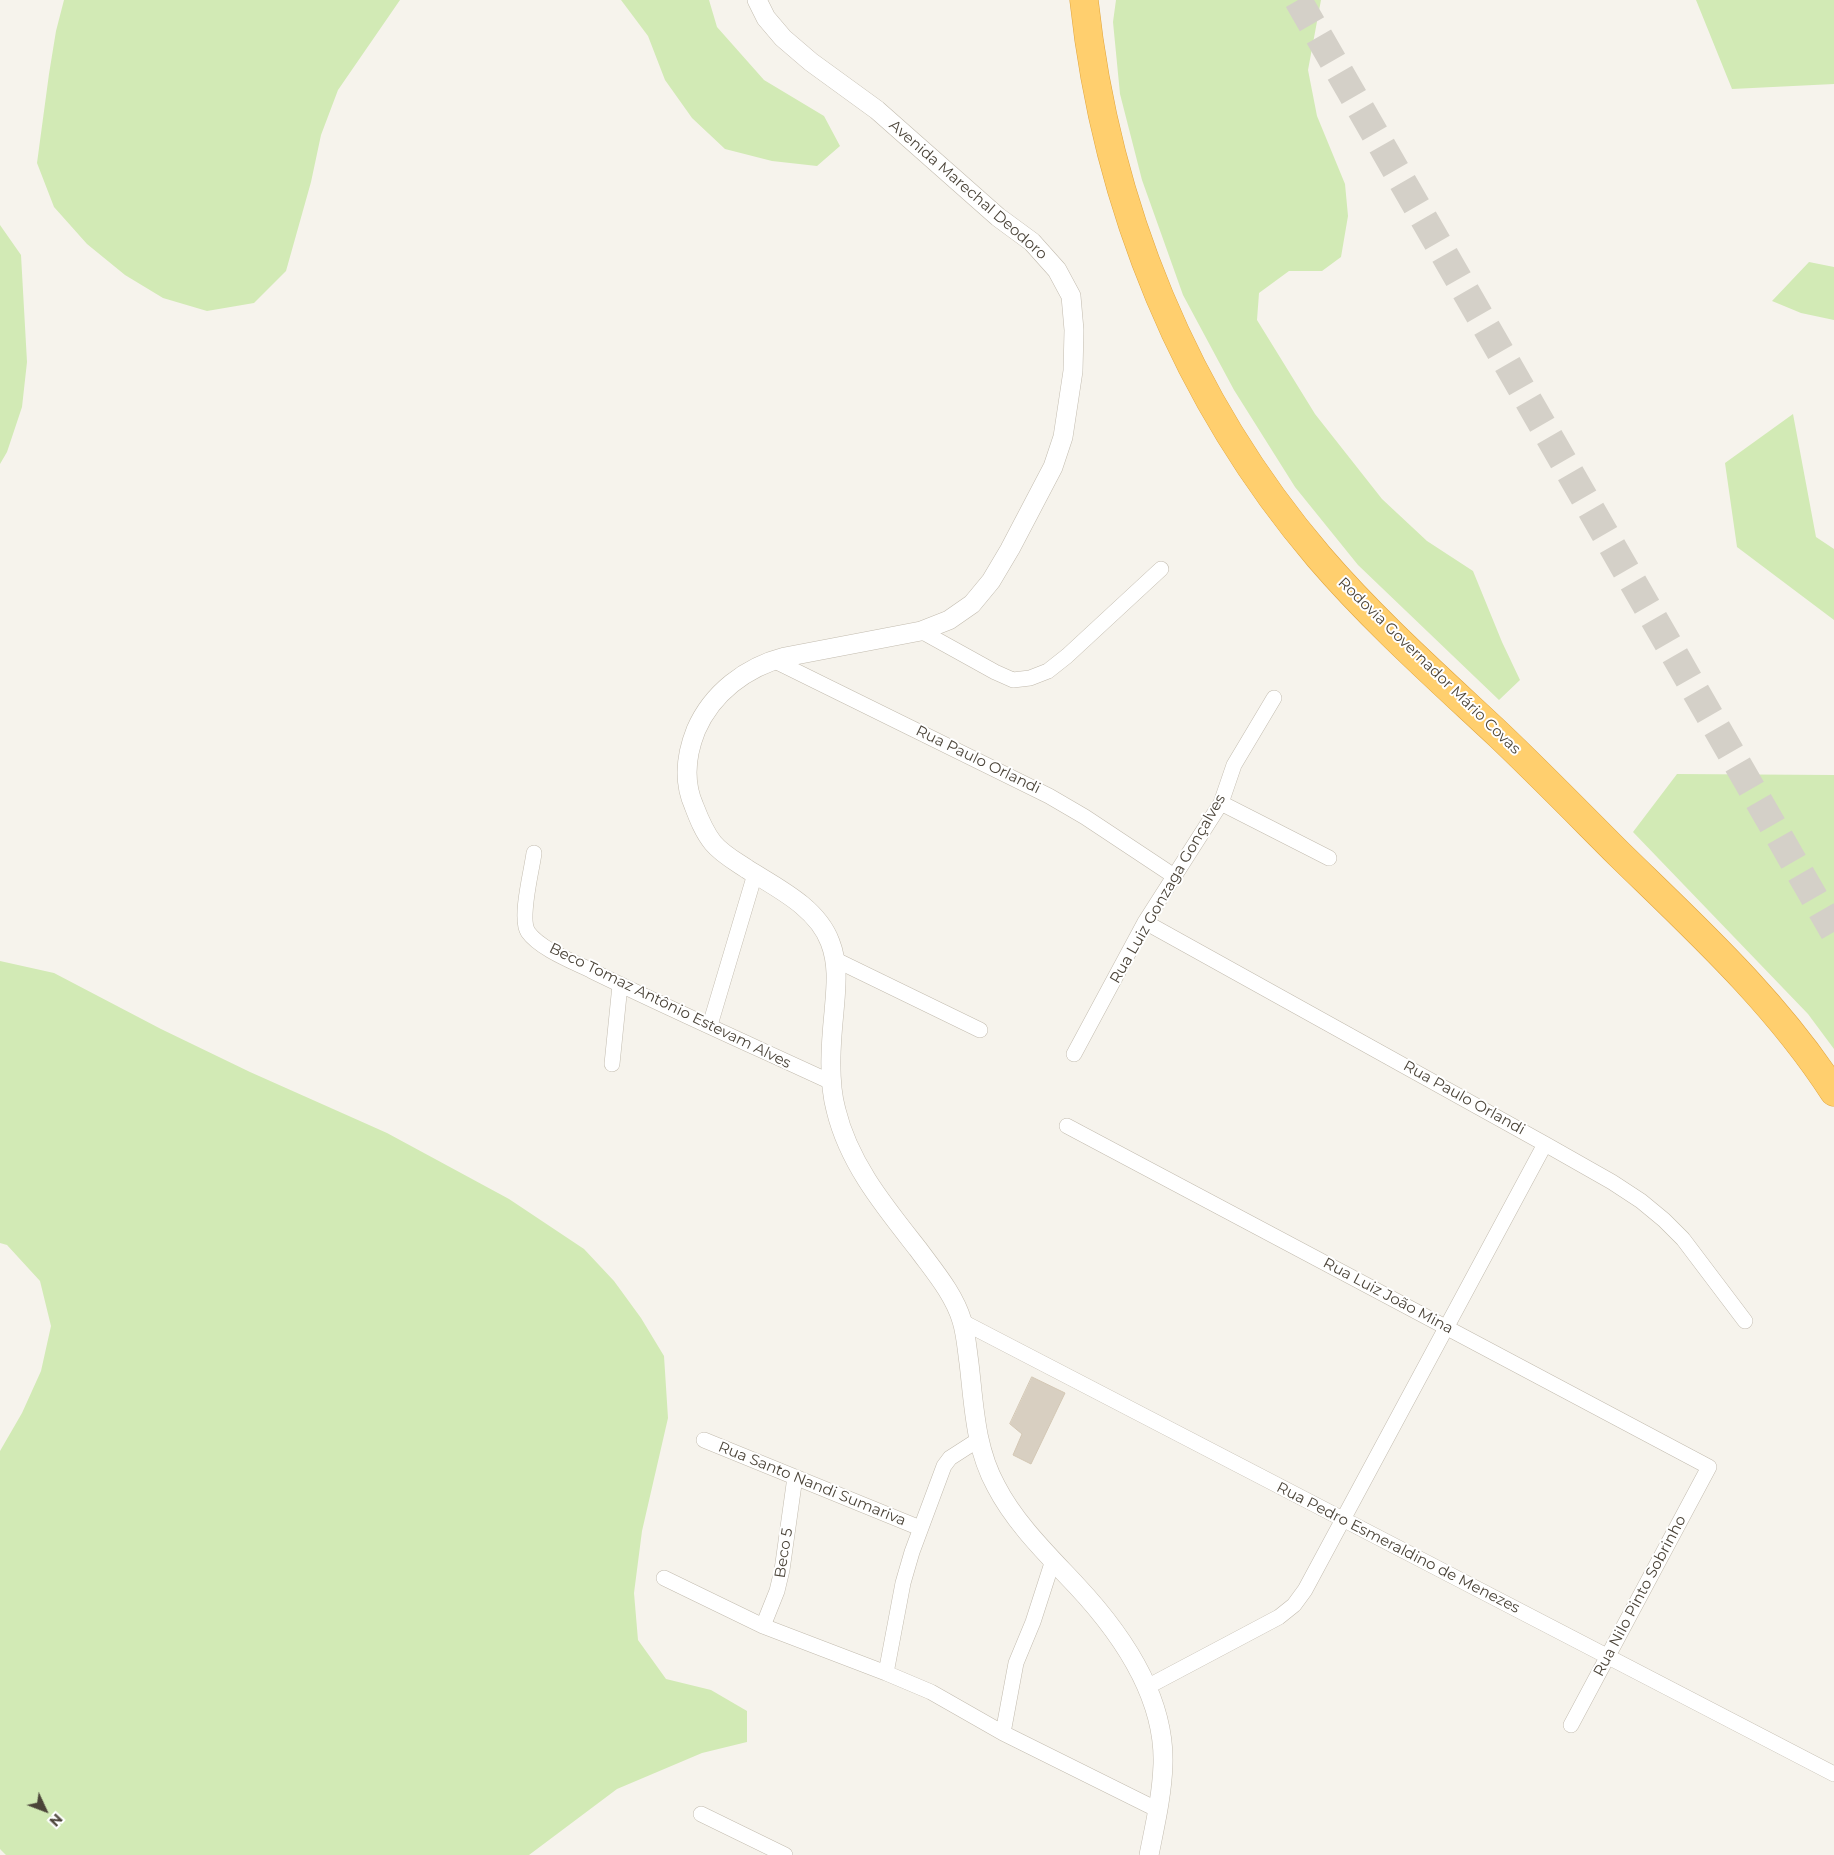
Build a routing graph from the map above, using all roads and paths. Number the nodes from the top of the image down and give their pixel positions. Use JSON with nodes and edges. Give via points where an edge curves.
{"nodes":[{"id":1,"x":757,"y":0,"type":"edge"},
{"id":2,"x":1084,"y":0,"type":"edge"},
{"id":3,"x":1161,"y":569,"type":"dead end"},
{"id":4,"x":921,"y":631,"type":"junction"},
{"id":5,"x":773,"y":660,"type":"junction"},
{"id":6,"x":1274,"y":698,"type":"dead end"},
{"id":7,"x":1221,"y":803,"type":"junction"},
{"id":8,"x":534,"y":853,"type":"dead end"},
{"id":9,"x":1330,"y":858,"type":"dead end"},
{"id":10,"x":755,"y":874,"type":"junction"},
{"id":11,"x":1174,"y":876,"type":"junction"},
{"id":12,"x":1145,"y":922,"type":"junction"},
{"id":13,"x":836,"y":960,"type":"junction"},
{"id":14,"x":620,"y":984,"type":"junction"},
{"id":15,"x":710,"y":1026,"type":"junction"},
{"id":16,"x":980,"y":1030,"type":"dead end"},
{"id":17,"x":1074,"y":1054,"type":"dead end"},
{"id":18,"x":612,"y":1064,"type":"dead end"},
{"id":19,"x":833,"y":1084,"type":"junction"},
{"id":20,"x":1834,"y":1092,"type":"edge"},
{"id":21,"x":1067,"y":1126,"type":"dead end"},
{"id":22,"x":1546,"y":1144,"type":"junction"},
{"id":23,"x":1745,"y":1321,"type":"dead end"},
{"id":24,"x":963,"y":1322,"type":"junction"},
{"id":25,"x":1446,"y":1328,"type":"junction"},
{"id":26,"x":704,"y":1440,"type":"dead end"},
{"id":27,"x":978,"y":1440,"type":"junction"},
{"id":28,"x":1709,"y":1467,"type":"joint"},
{"id":29,"x":795,"y":1477,"type":"junction"},
{"id":30,"x":1343,"y":1519,"type":"junction"},
{"id":31,"x":920,"y":1528,"type":"junction"},
{"id":32,"x":1053,"y":1560,"type":"junction"},
{"id":33,"x":664,"y":1578,"type":"dead end"},
{"id":34,"x":763,"y":1626,"type":"junction"},
{"id":35,"x":1608,"y":1657,"type":"junction"},
{"id":36,"x":886,"y":1672,"type":"junction"},
{"id":37,"x":1147,"y":1687,"type":"junction"},
{"id":38,"x":1571,"y":1726,"type":"dead end"},
{"id":39,"x":1003,"y":1733,"type":"junction"},
{"id":40,"x":1834,"y":1774,"type":"edge"},
{"id":41,"x":1158,"y":1810,"type":"junction"},
{"id":42,"x":701,"y":1814,"type":"dead end"},
{"id":43,"x":784,"y":1855,"type":"edge"},
{"id":44,"x":1149,"y":1855,"type":"edge"}],
"edges":[{"from":1,"to":4,"type":"street","name":"Avenida Marechal Deodoro","via":[[766,18],[790,44],[877,110],[998,217],[1032,242],[1057,270],[1071,296],[1073,371],[1063,437],[1053,467],[991,581],[972,604],[949,620]]},
{"from":2,"to":20,"type":"highway","name":"Rodovia Governador Mário Covas","via":[[1100,106],[1120,182],[1154,285],[1206,395],[1242,454],[1292,523],[1358,600],[1714,948],[1758,994]]},
{"from":3,"to":4,"type":"street","via":[[1068,656],[1048,671],[1030,678],[1013,680]]},
{"from":4,"to":5,"type":"street","name":"Avenida Marechal Deodoro"},
{"from":5,"to":10,"type":"street","name":"Avenida Marechal Deodoro","via":[[750,670],[710,704],[690,745],[686,769],[690,797],[714,844]]},
{"from":5,"to":11,"type":"street","name":"Rua Paulo Orlandi","via":[[1049,796]]},
{"from":6,"to":7,"type":"street","name":"Rua Luiz Gonzaga Gonçalves","via":[[1234,766]]},
{"from":7,"to":9,"type":"street"},
{"from":7,"to":11,"type":"street","name":"Rua Luiz Gonzaga Gonçalves"},
{"from":8,"to":14,"type":"street","name":"Beco Tomaz Antônio Estevam Alves","via":[[525,917],[528,931],[555,952]]},
{"from":10,"to":13,"type":"street","name":"Avenida Marechal Deodoro","via":[[811,913],[828,937]]},
{"from":10,"to":15,"type":"street"},
{"from":11,"to":12,"type":"street","name":"Rua Luiz Gonzaga Gonçalves"},
{"from":12,"to":17,"type":"street","name":"Rua Luiz Gonzaga Gonçalves"},
{"from":12,"to":22,"type":"street","name":"Rua Paulo Orlandi"},
{"from":13,"to":16,"type":"street"},
{"from":13,"to":19,"type":"street","name":"Avenida Marechal Deodoro","via":[[831,1049]]},
{"from":14,"to":15,"type":"street","name":"Beco Tomaz Antônio Estevam Alves"},
{"from":14,"to":18,"type":"street"},
{"from":15,"to":19,"type":"street","name":"Beco Tomaz Antônio Estevam Alves"},
{"from":19,"to":24,"type":"street","name":"Avenida Marechal Deodoro","via":[[835,1107],[846,1142],[862,1173],[951,1296]]},
{"from":21,"to":25,"type":"street","name":"Rua Luiz João Mina"},
{"from":22,"to":23,"type":"street","name":"Rua Paulo Orlandi","via":[[1612,1182],[1664,1220],[1683,1239]]},
{"from":22,"to":25,"type":"street"},
{"from":24,"to":27,"type":"street","name":"Avenida Marechal Deodoro"},
{"from":24,"to":30,"type":"street","name":"Rua Pedro Esmeraldino de Menezes"},
{"from":25,"to":28,"type":"street","name":"Rua Luiz João Mina"},
{"from":25,"to":30,"type":"street"},
{"from":26,"to":29,"type":"street","name":"Rua Santo Nandi Sumariva"},
{"from":27,"to":31,"type":"street","via":[[950,1458],[944,1466]]},
{"from":27,"to":32,"type":"street","name":"Avenida Marechal Deodoro","via":[[998,1490],[1016,1517]]},
{"from":28,"to":35,"type":"street","name":"Rua Nilo Pinto Sobrinho"},
{"from":29,"to":31,"type":"street","name":"Rua Santo Nandi Sumariva"},
{"from":29,"to":34,"type":"street","name":"Beco 5","via":[[782,1570]]},
{"from":30,"to":35,"type":"street","name":"Rua Pedro Esmeraldino de Menezes"},
{"from":30,"to":37,"type":"street","via":[[1294,1605],[1279,1617]]},
{"from":31,"to":36,"type":"street","via":[[903,1583]]},
{"from":32,"to":37,"type":"street","name":"Avenida Marechal Deodoro","via":[[1110,1626]]},
{"from":32,"to":39,"type":"street","via":[[1016,1664]]},
{"from":33,"to":34,"type":"street"},
{"from":34,"to":36,"type":"street"},
{"from":35,"to":38,"type":"street","name":"Rua Nilo Pinto Sobrinho"},
{"from":35,"to":40,"type":"street","name":"Rua Pedro Esmeraldino de Menezes"},
{"from":36,"to":39,"type":"street","via":[[931,1692]]},
{"from":37,"to":41,"type":"street","name":"Avenida Marechal Deodoro","via":[[1161,1734],[1163,1760]]},
{"from":39,"to":41,"type":"street"},
{"from":41,"to":44,"type":"street","name":"Avenida Marechal Deodoro"},
{"from":42,"to":43,"type":"street"}]}
